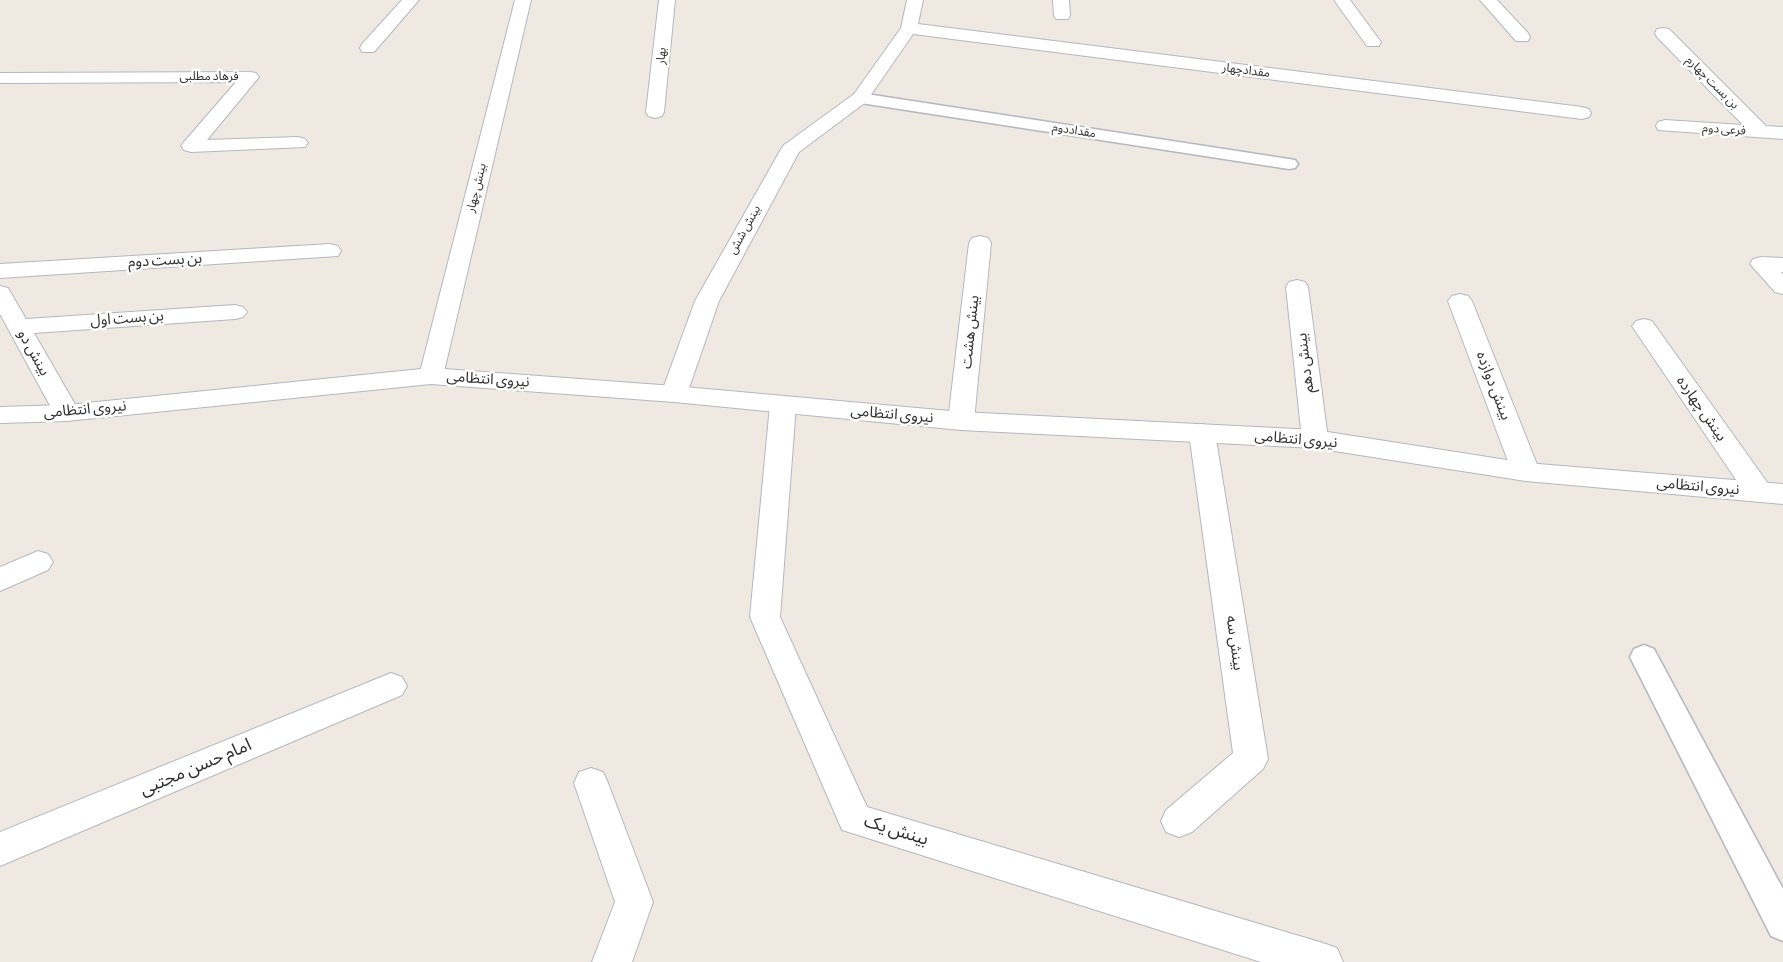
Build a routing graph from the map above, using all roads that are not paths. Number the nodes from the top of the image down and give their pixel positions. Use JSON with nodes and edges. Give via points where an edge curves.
{"nodes":[{"id":1,"x":411,"y":0,"type":"edge"},
{"id":2,"x":523,"y":0,"type":"edge"},
{"id":3,"x":667,"y":0,"type":"edge"},
{"id":4,"x":915,"y":0,"type":"edge"},
{"id":5,"x":1342,"y":0,"type":"edge"},
{"id":6,"x":1488,"y":0,"type":"edge"},
{"id":7,"x":909,"y":28,"type":"junction"},
{"id":8,"x":1662,"y":33,"type":"dead end"},
{"id":9,"x":1522,"y":38,"type":"dead end"},
{"id":10,"x":1373,"y":42,"type":"dead end"},
{"id":11,"x":368,"y":48,"type":"dead end"},
{"id":12,"x":0,"y":78,"type":"edge"},
{"id":13,"x":860,"y":98,"type":"junction"},
{"id":14,"x":655,"y":112,"type":"dead end"},
{"id":15,"x":1582,"y":113,"type":"dead end"},
{"id":16,"x":1665,"y":126,"type":"dead end"},
{"id":17,"x":1762,"y":133,"type":"junction"},
{"id":18,"x":1783,"y":133,"type":"edge"},
{"id":19,"x":298,"y":143,"type":"dead end"},
{"id":20,"x":1289,"y":164,"type":"dead end"},
{"id":21,"x":980,"y":243,"type":"dead end"},
{"id":22,"x":330,"y":251,"type":"dead end"},
{"id":23,"x":1783,"y":264,"type":"edge"},
{"id":24,"x":0,"y":271,"type":"edge"},
{"id":25,"x":1297,"y":287,"type":"dead end"},
{"id":26,"x":1783,"y":287,"type":"edge"},
{"id":27,"x":0,"y":293,"type":"edge"},
{"id":28,"x":1460,"y":301,"type":"dead end"},
{"id":29,"x":235,"y":312,"type":"dead end"},
{"id":30,"x":1644,"y":326,"type":"dead end"},
{"id":31,"x":19,"y":327,"type":"junction"},
{"id":32,"x":431,"y":376,"type":"junction"},
{"id":33,"x":674,"y":394,"type":"junction"},
{"id":34,"x":783,"y":405,"type":"junction"},
{"id":35,"x":67,"y":412,"type":"junction"},
{"id":36,"x":0,"y":415,"type":"edge"},
{"id":37,"x":961,"y":421,"type":"junction"},
{"id":38,"x":1202,"y":433,"type":"junction"},
{"id":39,"x":1315,"y":439,"type":"junction"},
{"id":40,"x":1526,"y":472,"type":"junction"},
{"id":41,"x":1771,"y":493,"type":"edge"},
{"id":42,"x":38,"y":562,"type":"dead end"},
{"id":43,"x":0,"y":580,"type":"edge"},
{"id":44,"x":1644,"y":657,"type":"dead end"},
{"id":45,"x":391,"y":686,"type":"dead end"},
{"id":46,"x":591,"y":783,"type":"dead end"},
{"id":47,"x":1179,"y":822,"type":"dead end"},
{"id":48,"x":0,"y":849,"type":"edge"},
{"id":49,"x":1783,"y":924,"type":"edge"},
{"id":50,"x":612,"y":962,"type":"edge"},
{"id":51,"x":1323,"y":962,"type":"edge"}],
"edges":[{"from":1,"to":11,"type":"street"},
{"from":2,"to":32,"type":"street","name":"بینش چهار"},
{"from":3,"to":14,"type":"street","name":"بهار"},
{"from":4,"to":7,"type":"street"},
{"from":5,"to":10,"type":"street"},
{"from":6,"to":9,"type":"street"},
{"from":7,"to":13,"type":"street","name":"بینش شش"},
{"from":7,"to":15,"type":"street","name":"مقدادچهار"},
{"from":8,"to":17,"type":"street","name":"بن بست چهارم"},
{"from":12,"to":19,"type":"street","name":"فرهاد مطلبی","via":[[250,77],[191,146]]},
{"from":13,"to":20,"type":"lane","name":"مقداددوم"},
{"from":13,"to":33,"type":"street","name":"بینش شش","via":[[791,149],[707,301]]},
{"from":16,"to":17,"type":"street","name":"فرعی دوم"},
{"from":17,"to":18,"type":"street","name":"فرعی دوم"},
{"from":21,"to":37,"type":"street","name":"بینش هشت"},
{"from":22,"to":24,"type":"street","name":"بن بست دوم"},
{"from":23,"to":26,"type":"street","via":[[1762,264]]},
{"from":25,"to":39,"type":"street","name":"بینش دهم"},
{"from":27,"to":31,"type":"street","name":"بینش دو"},
{"from":28,"to":40,"type":"street","name":"بینش دوازده"},
{"from":29,"to":31,"type":"street","name":"بن بست اول"},
{"from":30,"to":41,"type":"street","name":"بینش چهارده"},
{"from":31,"to":35,"type":"street","name":"بینش دو"},
{"from":32,"to":33,"type":"street","name":"نیروی انتظامی"},
{"from":32,"to":35,"type":"street","name":"نیروی انتظامی"},
{"from":33,"to":34,"type":"street","name":"نیروی انتظامی"},
{"from":34,"to":37,"type":"street","name":"نیروی انتظامی"},
{"from":34,"to":51,"type":"street","name":"بینش یک","via":[[765,618],[855,819]]},
{"from":35,"to":36,"type":"street","name":"نیروی انتظامی"},
{"from":37,"to":38,"type":"street","name":"نیروی انتظامی"},
{"from":38,"to":39,"type":"street","name":"نیروی انتظامی"},
{"from":38,"to":47,"type":"street","name":"بینش سه","via":[[1251,759]]},
{"from":39,"to":40,"type":"street","name":"نیروی انتظامی"},
{"from":40,"to":41,"type":"street","name":"نیروی انتظامی"},
{"from":42,"to":43,"type":"street"},
{"from":44,"to":49,"type":"lane"},
{"from":45,"to":48,"type":"street","name":"امام حسن مجتبی"},
{"from":46,"to":50,"type":"street","via":[[634,902]]}]}
